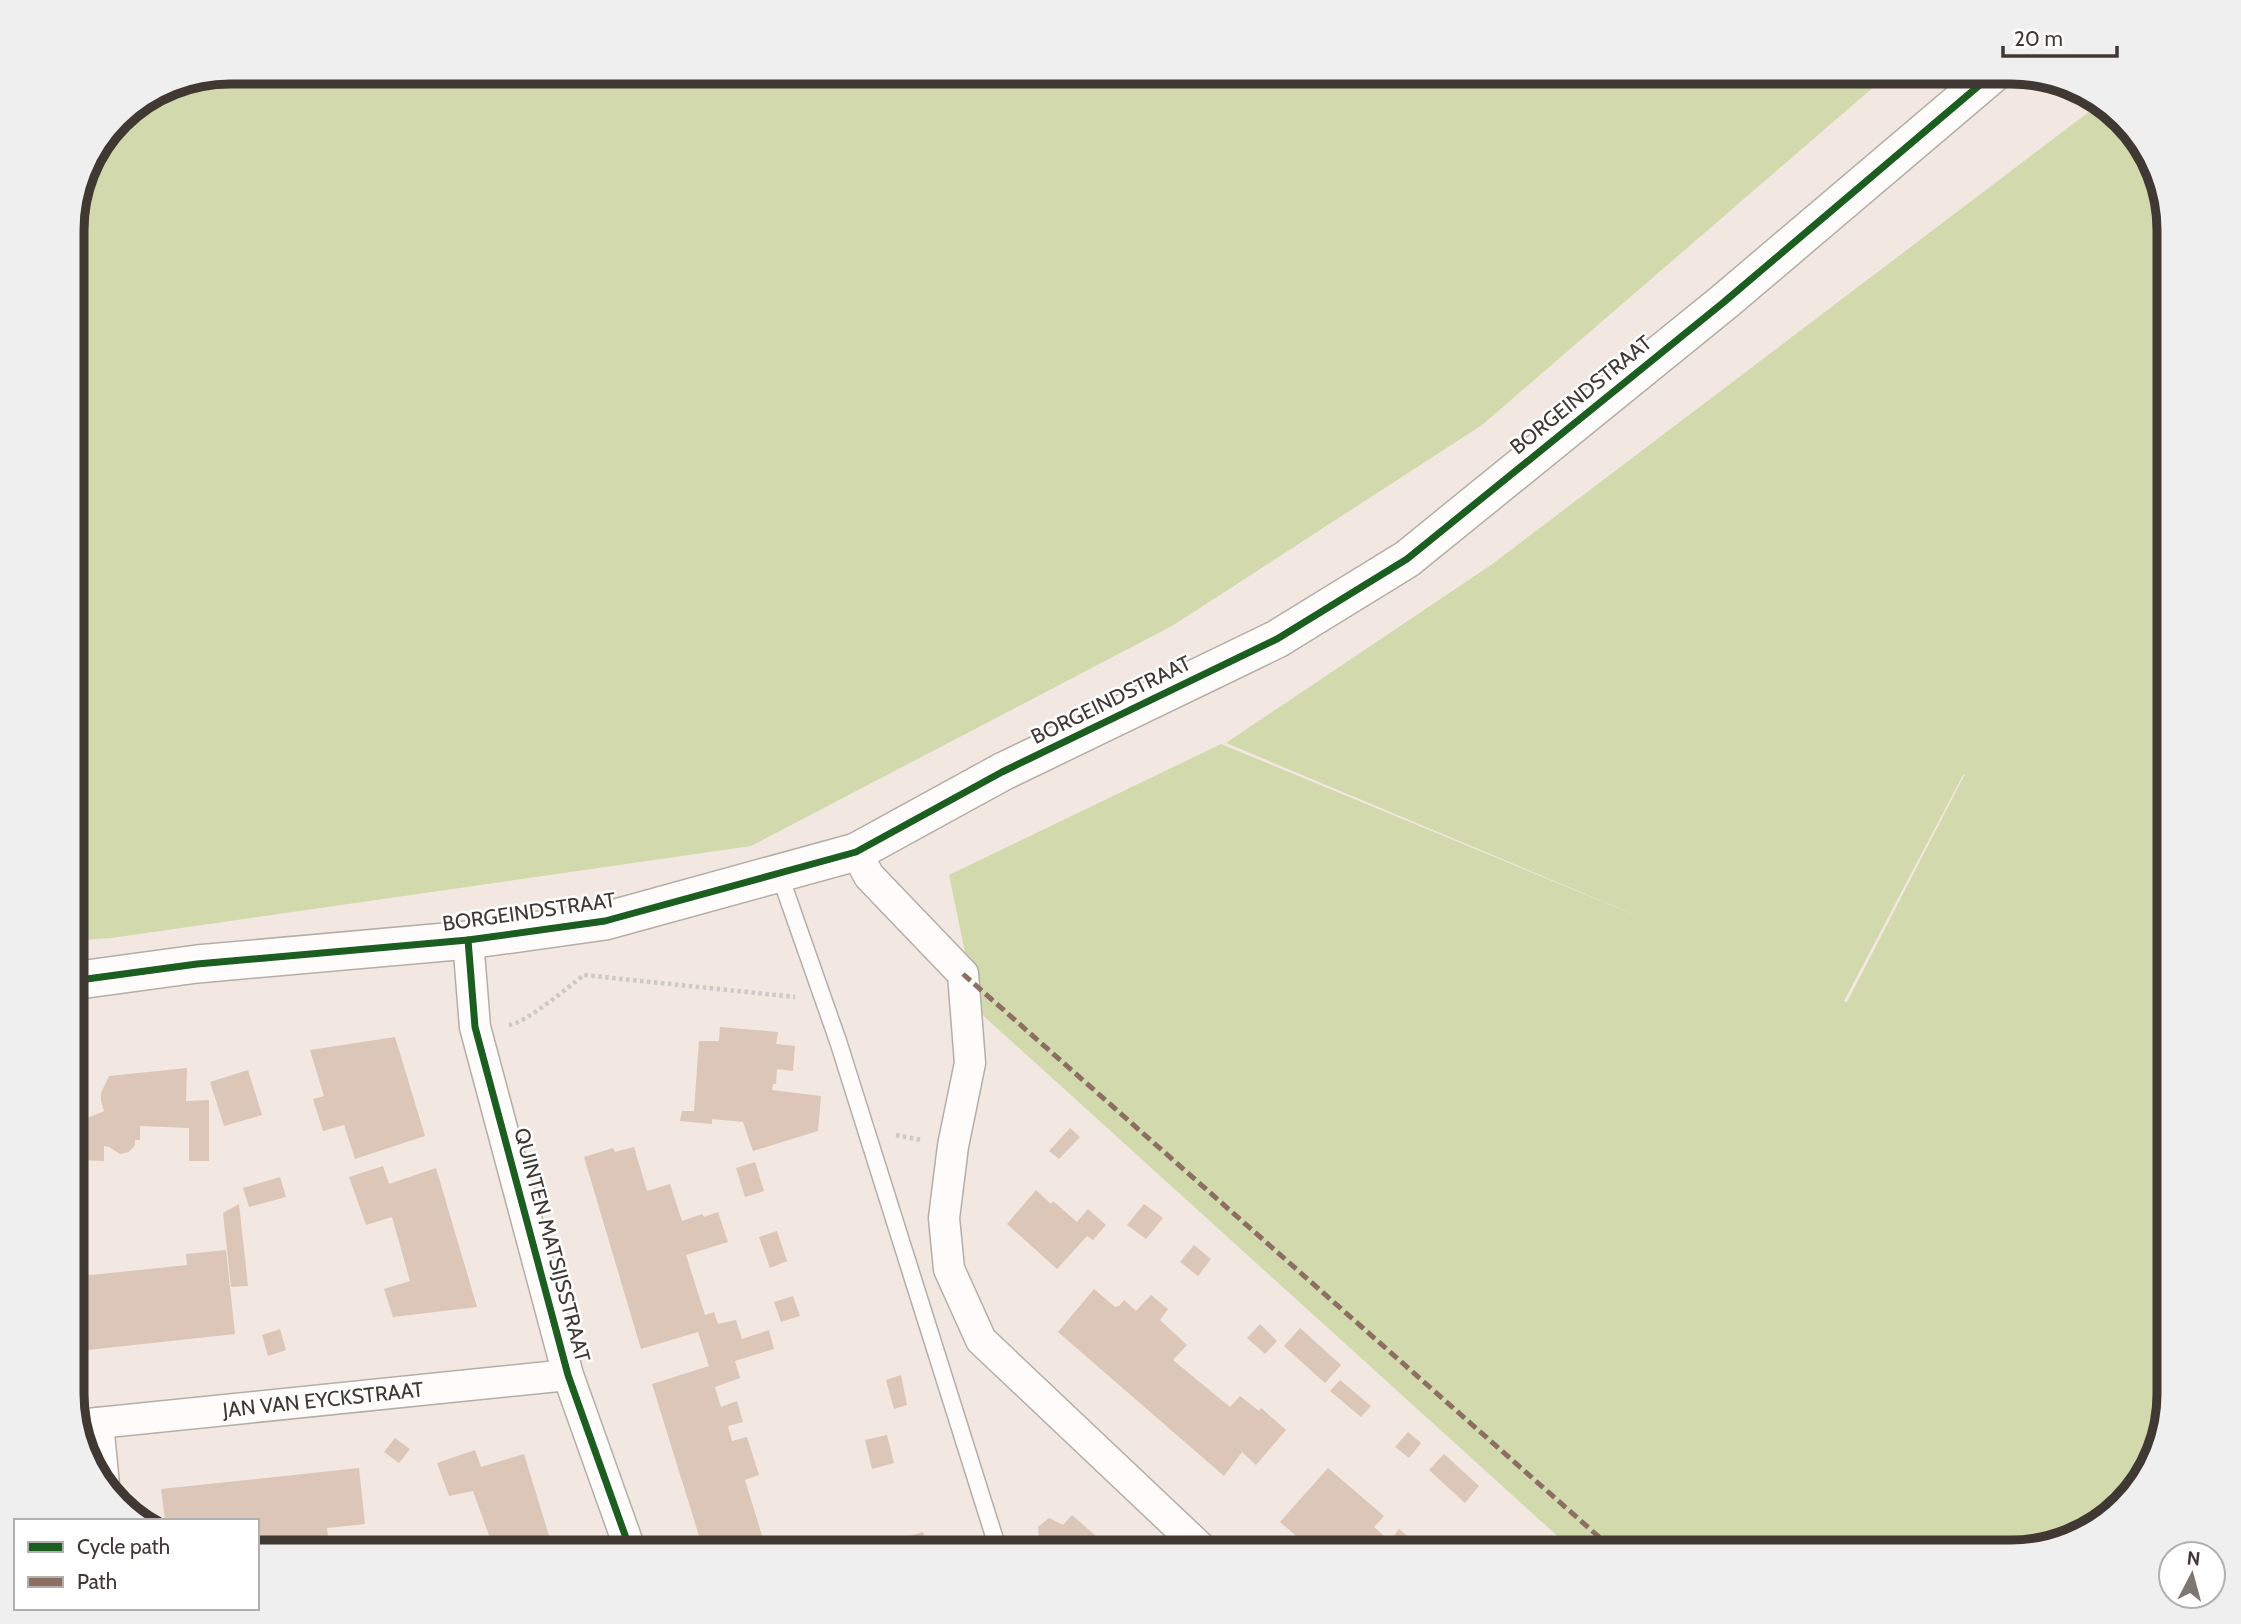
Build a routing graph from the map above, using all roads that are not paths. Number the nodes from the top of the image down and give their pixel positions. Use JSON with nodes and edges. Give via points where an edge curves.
{"nodes":[{"id":1,"x":1981,"y":84,"type":"edge"},
{"id":2,"x":856,"y":852,"type":"junction"},
{"id":3,"x":779,"y":873,"type":"junction"},
{"id":4,"x":468,"y":940,"type":"junction"},
{"id":5,"x":84,"y":980,"type":"edge"},
{"id":6,"x":568,"y":1375,"type":"junction"},
{"id":7,"x":88,"y":1424,"type":"edge"},
{"id":8,"x":94,"y":1447,"type":"edge"},
{"id":9,"x":627,"y":1540,"type":"edge"},
{"id":10,"x":995,"y":1540,"type":"edge"},
{"id":11,"x":1192,"y":1540,"type":"edge"}],
"edges":[{"from":1,"to":2,"type":"street","name":"BORGEINDSTRAAT","via":[[1724,302],[1407,559],[1277,639],[1002,772]]},
{"from":2,"to":3,"type":"street","name":"BORGEINDSTRAAT"},
{"from":2,"to":11,"type":"street","via":[[869,876],[963,974],[970,1063],[944,1218],[949,1269],[981,1340]]},
{"from":3,"to":4,"type":"street","name":"BORGEINDSTRAAT","via":[[605,921]]},
{"from":3,"to":10,"type":"lane","via":[[824,1000]]},
{"from":4,"to":5,"type":"street","name":"BORGEINDSTRAAT","via":[[197,964]]},
{"from":4,"to":6,"type":"street","name":"QUINTEN MATSIJSSTRAAT","via":[[475,1027]]},
{"from":6,"to":7,"type":"street","name":"JAN VAN EYCKSTRAAT"},
{"from":6,"to":9,"type":"street","name":"QUINTEN MATSIJSSTRAAT"},
{"from":7,"to":8,"type":"street"}]}
